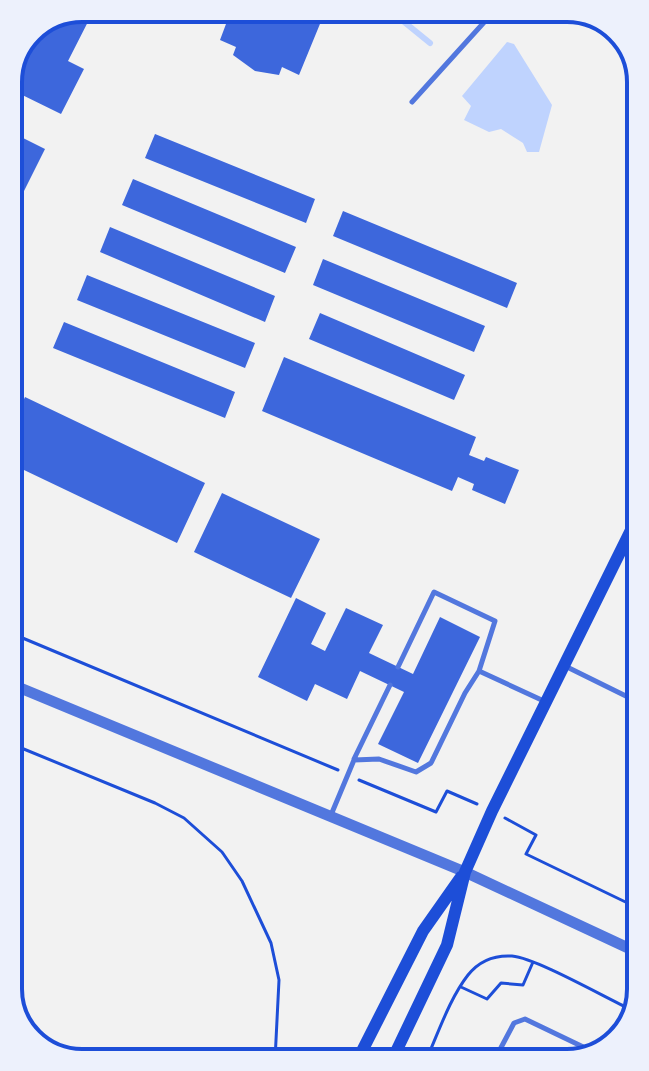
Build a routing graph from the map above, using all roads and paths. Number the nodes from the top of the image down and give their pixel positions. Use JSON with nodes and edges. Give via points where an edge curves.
{"nodes":[{"id":1,"x":484,"y":22,"type":"edge"},
{"id":2,"x":412,"y":102,"type":"dead end"},
{"id":3,"x":627,"y":538,"type":"edge"},
{"id":4,"x":564,"y":666,"type":"junction"},
{"id":5,"x":398,"y":667,"type":"dead end"},
{"id":6,"x":479,"y":671,"type":"junction"},
{"id":7,"x":390,"y":685,"type":"dead end"},
{"id":8,"x":22,"y":689,"type":"edge"},
{"id":9,"x":627,"y":697,"type":"edge"},
{"id":10,"x":547,"y":702,"type":"junction"},
{"id":11,"x":22,"y":748,"type":"edge"},
{"id":12,"x":354,"y":760,"type":"junction"},
{"id":13,"x":331,"y":815,"type":"junction"},
{"id":14,"x":465,"y":872,"type":"junction"},
{"id":15,"x":627,"y":947,"type":"edge"},
{"id":16,"x":533,"y":962,"type":"junction"},
{"id":17,"x":460,"y":987,"type":"junction"},
{"id":18,"x":624,"y":1006,"type":"edge"},
{"id":19,"x":582,"y":1047,"type":"edge"},
{"id":20,"x":276,"y":1049,"type":"edge"},
{"id":21,"x":363,"y":1049,"type":"edge"},
{"id":22,"x":397,"y":1049,"type":"edge"},
{"id":23,"x":431,"y":1049,"type":"edge"},
{"id":24,"x":500,"y":1049,"type":"edge"}],
"edges":[{"from":1,"to":2,"type":"lane"},
{"from":3,"to":4,"type":"main road"},
{"from":4,"to":9,"type":"lane"},
{"from":4,"to":10,"type":"main road"},
{"from":5,"to":6,"type":"lane","via":[[434,592],[495,621]]},
{"from":6,"to":10,"type":"lane"},
{"from":6,"to":12,"type":"lane","via":[[425,768],[416,772],[379,759]]},
{"from":7,"to":12,"type":"lane"},
{"from":8,"to":13,"type":"street"},
{"from":10,"to":14,"type":"main road"},
{"from":11,"to":20,"type":"path","via":[[184,818],[222,852],[271,943],[279,980]]},
{"from":12,"to":13,"type":"lane"},
{"from":13,"to":14,"type":"street"},
{"from":14,"to":15,"type":"street"},
{"from":14,"to":21,"type":"main road","via":[[423,931]]},
{"from":14,"to":22,"type":"main road","via":[[447,945]]},
{"from":16,"to":17,"type":"path","via":[[515,956],[485,960]]},
{"from":16,"to":17,"type":"path","via":[[523,985],[501,983],[487,999]]},
{"from":16,"to":18,"type":"path"},
{"from":17,"to":23,"type":"path"},
{"from":19,"to":24,"type":"lane","via":[[525,1019],[514,1023]]}]}
